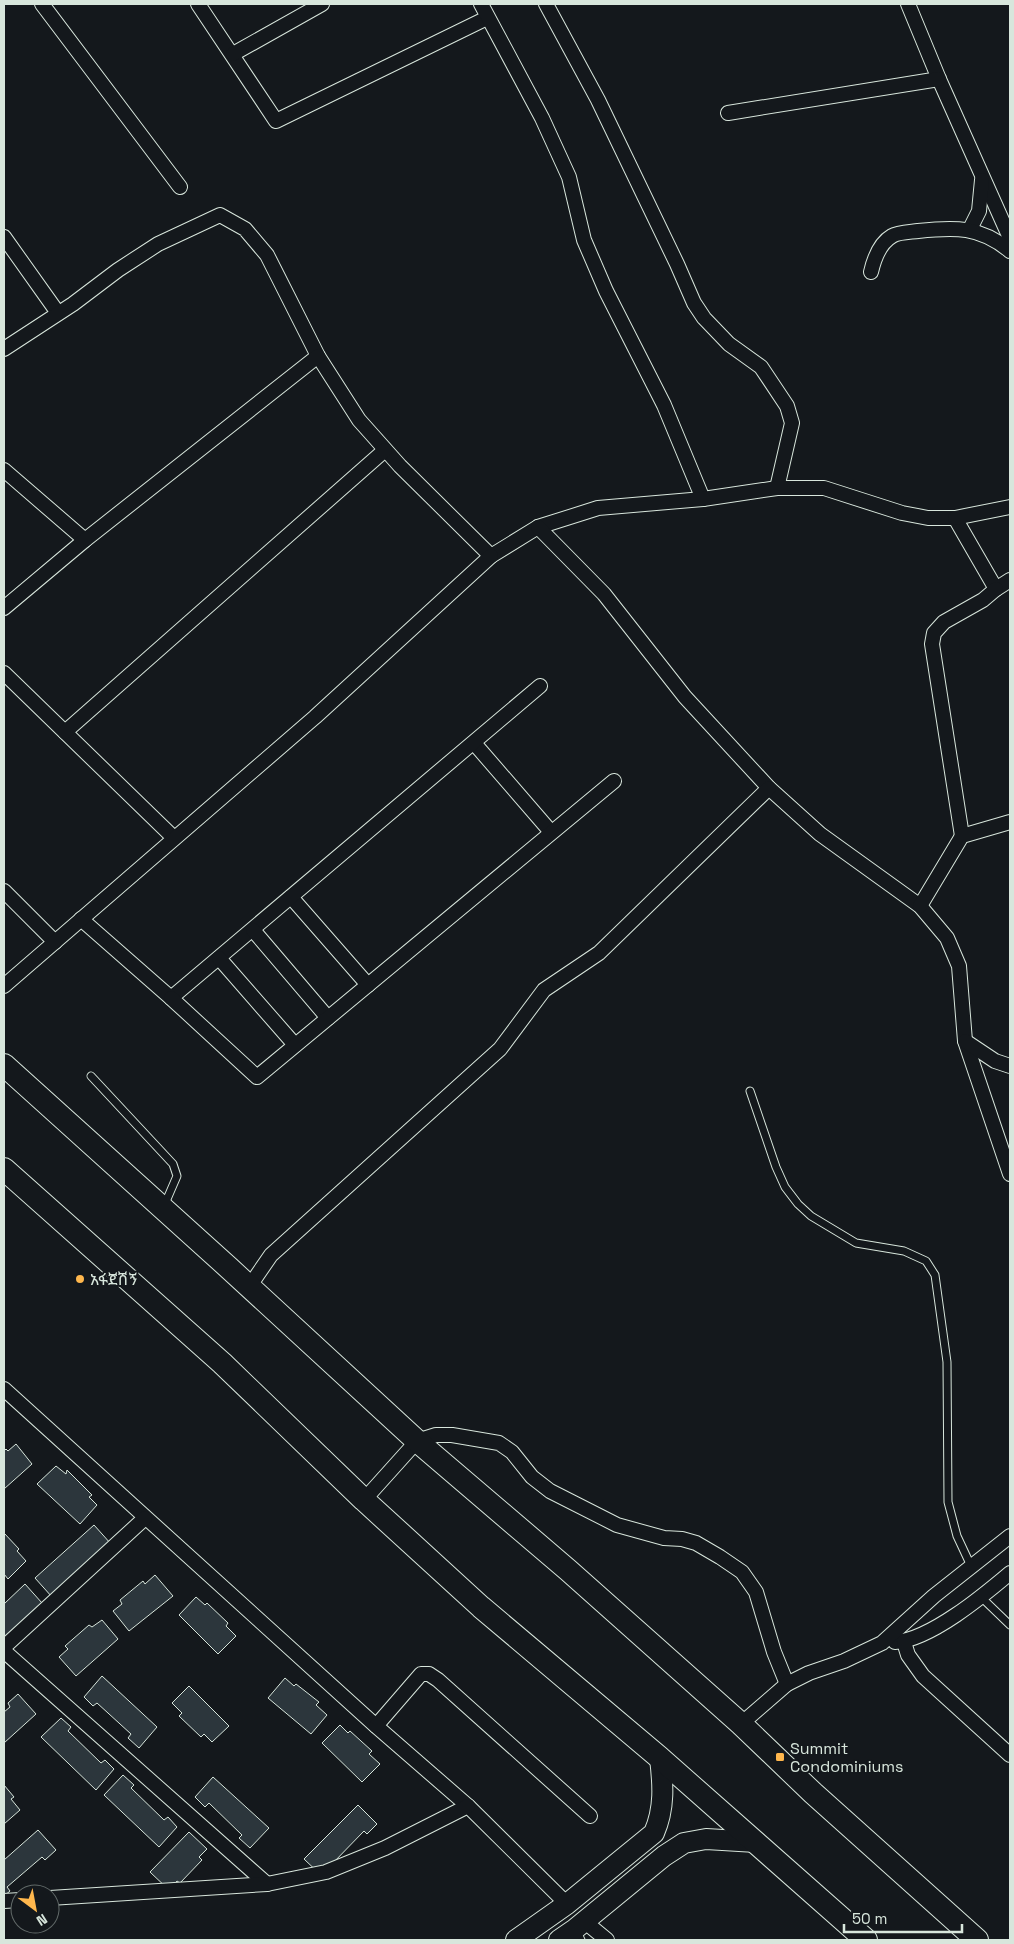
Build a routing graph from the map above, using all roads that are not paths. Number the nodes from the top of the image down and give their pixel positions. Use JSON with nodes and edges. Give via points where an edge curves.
{"nodes":[{"id":1,"x":42,"y":4,"type":"edge"},
{"id":2,"x":198,"y":4,"type":"edge"},
{"id":3,"x":322,"y":4,"type":"edge"},
{"id":4,"x":481,"y":4,"type":"edge"},
{"id":5,"x":546,"y":4,"type":"edge"},
{"id":6,"x":908,"y":4,"type":"edge"},
{"id":7,"x":487,"y":18,"type":"junction"},
{"id":8,"x":233,"y":54,"type":"junction"},
{"id":9,"x":939,"y":79,"type":"junction"},
{"id":10,"x":728,"y":113,"type":"dead end"},
{"id":11,"x":982,"y":176,"type":"junction"},
{"id":12,"x":180,"y":187,"type":"dead end"},
{"id":13,"x":970,"y":230,"type":"junction"},
{"id":14,"x":4,"y":237,"type":"edge"},
{"id":15,"x":1010,"y":238,"type":"edge"},
{"id":16,"x":1010,"y":251,"type":"edge"},
{"id":17,"x":871,"y":272,"type":"dead end"},
{"id":18,"x":58,"y":313,"type":"junction"},
{"id":19,"x":4,"y":349,"type":"edge"},
{"id":20,"x":318,"y":356,"type":"junction"},
{"id":21,"x":385,"y":450,"type":"junction"},
{"id":22,"x":4,"y":470,"type":"edge"},
{"id":23,"x":777,"y":488,"type":"junction"},
{"id":24,"x":703,"y":499,"type":"junction"},
{"id":25,"x":1010,"y":507,"type":"edge"},
{"id":26,"x":955,"y":518,"type":"junction"},
{"id":27,"x":538,"y":527,"type":"junction"},
{"id":28,"x":85,"y":540,"type":"junction"},
{"id":29,"x":491,"y":556,"type":"junction"},
{"id":30,"x":1010,"y":580,"type":"edge"},
{"id":31,"x":996,"y":589,"type":"junction"},
{"id":32,"x":4,"y":608,"type":"edge"},
{"id":33,"x":4,"y":673,"type":"edge"},
{"id":34,"x":540,"y":686,"type":"dead end"},
{"id":35,"x":65,"y":732,"type":"junction"},
{"id":36,"x":474,"y":743,"type":"junction"},
{"id":37,"x":614,"y":781,"type":"dead end"},
{"id":38,"x":769,"y":788,"type":"junction"},
{"id":39,"x":1010,"y":822,"type":"edge"},
{"id":40,"x":552,"y":832,"type":"junction"},
{"id":41,"x":962,"y":836,"type":"junction"},
{"id":42,"x":174,"y":838,"type":"junction"},
{"id":43,"x":4,"y":891,"type":"edge"},
{"id":44,"x":291,"y":897,"type":"junction"},
{"id":45,"x":920,"y":906,"type":"junction"},
{"id":46,"x":81,"y":920,"type":"junction"},
{"id":47,"x":253,"y":930,"type":"junction"},
{"id":48,"x":55,"y":942,"type":"junction"},
{"id":49,"x":219,"y":958,"type":"junction"},
{"id":50,"x":368,"y":985,"type":"junction"},
{"id":51,"x":4,"y":986,"type":"edge"},
{"id":52,"x":171,"y":998,"type":"junction"},
{"id":53,"x":328,"y":1018,"type":"junction"},
{"id":54,"x":965,"y":1041,"type":"junction"},
{"id":55,"x":295,"y":1045,"type":"junction"},
{"id":56,"x":4,"y":1066,"type":"edge"},
{"id":57,"x":1010,"y":1066,"type":"edge"},
{"id":58,"x":91,"y":1076,"type":"dead end"},
{"id":59,"x":750,"y":1091,"type":"dead end"},
{"id":60,"x":4,"y":1169,"type":"edge"},
{"id":61,"x":1010,"y":1174,"type":"edge"},
{"id":62,"x":163,"y":1208,"type":"junction"},
{"id":63,"x":250,"y":1287,"type":"junction"},
{"id":64,"x":4,"y":1390,"type":"edge"},
{"id":65,"x":417,"y":1441,"type":"junction"},
{"id":66,"x":364,"y":1500,"type":"junction"},
{"id":67,"x":145,"y":1518,"type":"junction"},
{"id":68,"x":1010,"y":1536,"type":"edge"},
{"id":69,"x":972,"y":1566,"type":"junction"},
{"id":70,"x":1010,"y":1573,"type":"edge"},
{"id":71,"x":980,"y":1597,"type":"junction"},
{"id":72,"x":1010,"y":1625,"type":"edge"},
{"id":73,"x":904,"y":1642,"type":"junction"},
{"id":74,"x":882,"y":1643,"type":"junction"},
{"id":75,"x":4,"y":1647,"type":"edge"},
{"id":76,"x":4,"y":1651,"type":"edge"},
{"id":77,"x":787,"y":1684,"type":"junction"},
{"id":78,"x":741,"y":1724,"type":"junction"},
{"id":79,"x":376,"y":1726,"type":"junction"},
{"id":80,"x":1010,"y":1755,"type":"edge"},
{"id":81,"x":660,"y":1758,"type":"junction"},
{"id":82,"x":468,"y":1806,"type":"junction"},
{"id":83,"x":590,"y":1816,"type":"dead end"},
{"id":84,"x":756,"y":1842,"type":"junction"},
{"id":85,"x":267,"y":1884,"type":"junction"},
{"id":86,"x":60,"y":1897,"type":"edge"},
{"id":87,"x":567,"y":1904,"type":"junction"},
{"id":88,"x":580,"y":1930,"type":"edge"},
{"id":89,"x":516,"y":1940,"type":"edge"},
{"id":90,"x":559,"y":1940,"type":"edge"},
{"id":91,"x":607,"y":1940,"type":"edge"},
{"id":92,"x":866,"y":1940,"type":"edge"},
{"id":93,"x":977,"y":1940,"type":"edge"}],
"edges":[{"from":1,"to":12,"type":"street"},
{"from":2,"to":8,"type":"street"},
{"from":3,"to":8,"type":"street"},
{"from":4,"to":7,"type":"street"},
{"from":5,"to":23,"type":"street","via":[[598,100],[694,303],[729,344],[761,367],[787,406],[792,423]]},
{"from":6,"to":9,"type":"street"},
{"from":7,"to":8,"type":"street","via":[[276,121]]},
{"from":7,"to":24,"type":"street","via":[[542,118],[569,177],[588,249],[664,405]]},
{"from":9,"to":10,"type":"street"},
{"from":9,"to":11,"type":"street"},
{"from":11,"to":13,"type":"street","via":[[979,211]]},
{"from":11,"to":15,"type":"street"},
{"from":13,"to":16,"type":"street","via":[[999,241]]},
{"from":13,"to":17,"type":"street","via":[[938,229],[893,234],[874,259]]},
{"from":14,"to":18,"type":"street"},
{"from":18,"to":19,"type":"street"},
{"from":18,"to":20,"type":"street","via":[[158,244],[220,215],[245,229],[267,255]]},
{"from":20,"to":21,"type":"street","via":[[359,420]]},
{"from":20,"to":28,"type":"street"},
{"from":21,"to":29,"type":"street"},
{"from":21,"to":35,"type":"street"},
{"from":22,"to":28,"type":"street"},
{"from":23,"to":24,"type":"street"},
{"from":23,"to":26,"type":"street","via":[[824,488],[902,513],[928,518]]},
{"from":24,"to":27,"type":"street","via":[[598,508]]},
{"from":25,"to":26,"type":"street"},
{"from":26,"to":31,"type":"street"},
{"from":27,"to":29,"type":"street"},
{"from":27,"to":38,"type":"street","via":[[604,594],[685,698]]},
{"from":28,"to":32,"type":"street"},
{"from":29,"to":42,"type":"street","via":[[315,717]]},
{"from":30,"to":31,"type":"street"},
{"from":31,"to":41,"type":"street","via":[[944,622],[934,633],[932,644]]},
{"from":33,"to":35,"type":"street"},
{"from":34,"to":36,"type":"street"},
{"from":35,"to":42,"type":"street"},
{"from":36,"to":40,"type":"street"},
{"from":36,"to":44,"type":"street"},
{"from":37,"to":40,"type":"street"},
{"from":38,"to":45,"type":"street","via":[[820,834]]},
{"from":38,"to":63,"type":"street","via":[[599,953],[544,990],[500,1049],[271,1255]]},
{"from":39,"to":41,"type":"street"},
{"from":40,"to":50,"type":"street"},
{"from":41,"to":45,"type":"street"},
{"from":42,"to":46,"type":"street"},
{"from":43,"to":48,"type":"street"},
{"from":44,"to":47,"type":"street"},
{"from":44,"to":50,"type":"street"},
{"from":45,"to":54,"type":"street","via":[[947,938],[959,966]]},
{"from":46,"to":48,"type":"street"},
{"from":46,"to":52,"type":"street"},
{"from":47,"to":49,"type":"street"},
{"from":47,"to":53,"type":"street"},
{"from":48,"to":51,"type":"street"},
{"from":49,"to":52,"type":"street"},
{"from":49,"to":55,"type":"street"},
{"from":50,"to":53,"type":"street"},
{"from":52,"to":55,"type":"street","via":[[257,1077]]},
{"from":53,"to":55,"type":"street"},
{"from":54,"to":57,"type":"street","via":[[995,1061]]},
{"from":54,"to":61,"type":"street"},
{"from":56,"to":62,"type":"main road"},
{"from":58,"to":62,"type":"lane","via":[[173,1164],[177,1176]]},
{"from":59,"to":69,"type":"lane","via":[[776,1167],[798,1204],[811,1216],[856,1243],[904,1251],[926,1261],[935,1275],[947,1362],[948,1502],[957,1536]]},
{"from":60,"to":66,"type":"main road","via":[[222,1363]]},
{"from":62,"to":63,"type":"main road"},
{"from":63,"to":65,"type":"main road"},
{"from":64,"to":67,"type":"street"},
{"from":65,"to":66,"type":"street"},
{"from":65,"to":77,"type":"street","via":[[444,1435],[499,1443],[512,1452],[532,1477],[559,1495],[617,1524],[664,1538],[696,1543],[720,1557],[742,1572],[756,1592]]},
{"from":65,"to":78,"type":"main road"},
{"from":66,"to":81,"type":"main road","via":[[481,1607]]},
{"from":67,"to":75,"type":"street"},
{"from":67,"to":79,"type":"street"},
{"from":68,"to":69,"type":"street"},
{"from":69,"to":74,"type":"street"},
{"from":70,"to":71,"type":"street"},
{"from":71,"to":72,"type":"lane"},
{"from":71,"to":73,"type":"street","via":[[932,1629]]},
{"from":73,"to":74,"type":"street"},
{"from":73,"to":80,"type":"street","via":[[908,1655],[923,1676]]},
{"from":74,"to":77,"type":"street"},
{"from":76,"to":85,"type":"street"},
{"from":77,"to":78,"type":"street"},
{"from":78,"to":93,"type":"main road"},
{"from":79,"to":82,"type":"street"},
{"from":79,"to":83,"type":"street","via":[[422,1674],[429,1674]]},
{"from":81,"to":84,"type":"main road"},
{"from":81,"to":87,"type":"main road","via":[[663,1792],[660,1818],[654,1833]]},
{"from":82,"to":85,"type":"street","via":[[385,1848],[326,1872]]},
{"from":82,"to":87,"type":"street"},
{"from":84,"to":88,"type":"main road","via":[[706,1839],[684,1843],[664,1856]]},
{"from":84,"to":92,"type":"main road"},
{"from":85,"to":86,"type":"street"},
{"from":87,"to":89,"type":"main road"},
{"from":88,"to":90,"type":"main road"},
{"from":88,"to":91,"type":"street"}]}
